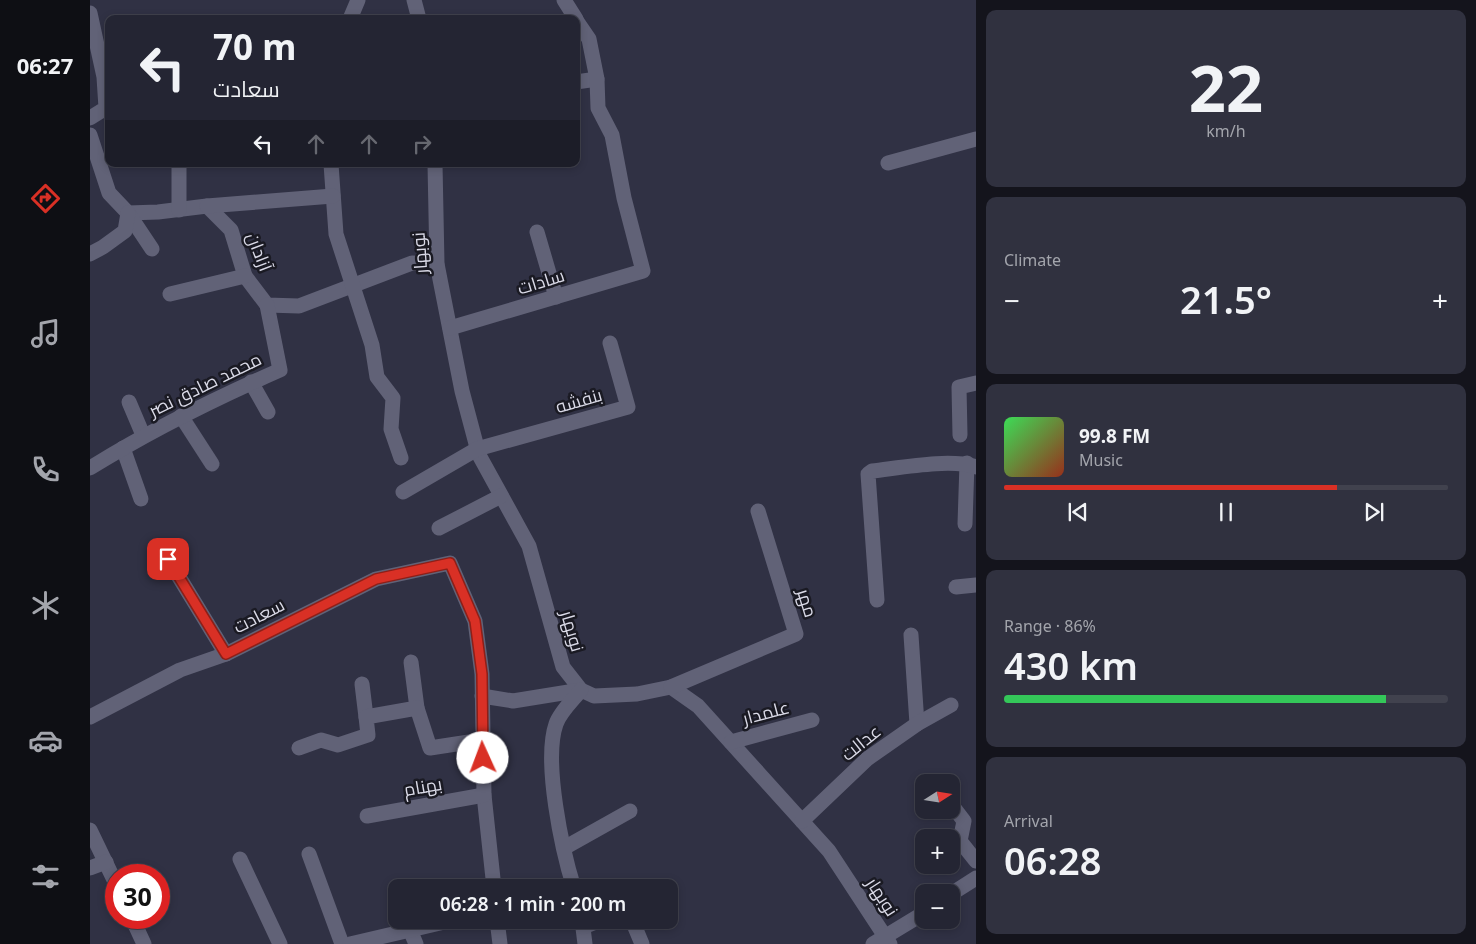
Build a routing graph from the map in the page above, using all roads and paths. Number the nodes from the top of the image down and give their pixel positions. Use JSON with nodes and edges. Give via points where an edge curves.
{"nodes":[{"id":1,"x":358,"y":0,"type":"edge"},
{"id":2,"x":414,"y":0,"type":"edge"},
{"id":3,"x":564,"y":0,"type":"edge"},
{"id":4,"x":90,"y":13,"type":"edge"},
{"id":5,"x":352,"y":15,"type":"edge"},
{"id":6,"x":418,"y":15,"type":"edge"},
{"id":7,"x":573,"y":15,"type":"edge"},
{"id":8,"x":580,"y":26,"type":"edge"},
{"id":9,"x":597,"y":79,"type":"junction"},
{"id":10,"x":580,"y":81,"type":"edge"},
{"id":11,"x":105,"y":93,"type":"edge"},
{"id":12,"x":105,"y":109,"type":"edge"},
{"id":13,"x":90,"y":118,"type":"edge"},
{"id":14,"x":90,"y":135,"type":"edge"},
{"id":15,"x":976,"y":139,"type":"edge"},
{"id":16,"x":888,"y":162,"type":"dead end"},
{"id":17,"x":179,"y":167,"type":"edge"},
{"id":18,"x":332,"y":167,"type":"edge"},
{"id":19,"x":436,"y":167,"type":"edge"},
{"id":20,"x":333,"y":196,"type":"junction"},
{"id":21,"x":207,"y":206,"type":"junction"},
{"id":22,"x":179,"y":210,"type":"junction"},
{"id":23,"x":128,"y":213,"type":"junction"},
{"id":24,"x":537,"y":232,"type":"dead end"},
{"id":25,"x":152,"y":249,"type":"dead end"},
{"id":26,"x":90,"y":254,"type":"edge"},
{"id":27,"x":437,"y":264,"type":"junction"},
{"id":28,"x":245,"y":276,"type":"junction"},
{"id":29,"x":352,"y":285,"type":"junction"},
{"id":30,"x":170,"y":294,"type":"dead end"},
{"id":31,"x":556,"y":297,"type":"junction"},
{"id":32,"x":267,"y":304,"type":"junction"},
{"id":33,"x":450,"y":328,"type":"junction"},
{"id":34,"x":610,"y":344,"type":"dead end"},
{"id":35,"x":251,"y":382,"type":"junction"},
{"id":36,"x":976,"y":383,"type":"edge"},
{"id":37,"x":129,"y":402,"type":"dead end"},
{"id":38,"x":268,"y":412,"type":"dead end"},
{"id":39,"x":181,"y":416,"type":"junction"},
{"id":40,"x":143,"y":435,"type":"junction"},
{"id":41,"x":960,"y":436,"type":"dead end"},
{"id":42,"x":123,"y":448,"type":"junction"},
{"id":43,"x":477,"y":449,"type":"junction"},
{"id":44,"x":401,"y":458,"type":"dead end"},
{"id":45,"x":212,"y":464,"type":"dead end"},
{"id":46,"x":971,"y":465,"type":"edge"},
{"id":47,"x":90,"y":468,"type":"edge"},
{"id":48,"x":403,"y":492,"type":"dead end"},
{"id":49,"x":501,"y":496,"type":"junction"},
{"id":50,"x":141,"y":499,"type":"dead end"},
{"id":51,"x":758,"y":510,"type":"dead end"},
{"id":52,"x":965,"y":524,"type":"dead end"},
{"id":53,"x":439,"y":528,"type":"dead end"},
{"id":54,"x":168,"y":559,"type":"dead end"},
{"id":55,"x":976,"y":586,"type":"edge"},
{"id":56,"x":956,"y":588,"type":"dead end"},
{"id":57,"x":877,"y":600,"type":"dead end"},
{"id":58,"x":911,"y":635,"type":"dead end"},
{"id":59,"x":226,"y":654,"type":"junction"},
{"id":60,"x":411,"y":662,"type":"dead end"},
{"id":61,"x":362,"y":684,"type":"dead end"},
{"id":62,"x":671,"y":687,"type":"junction"},
{"id":63,"x":581,"y":690,"type":"junction"},
{"id":64,"x":482,"y":696,"type":"junction"},
{"id":65,"x":951,"y":705,"type":"dead end"},
{"id":66,"x":417,"y":708,"type":"junction"},
{"id":67,"x":90,"y":717,"type":"edge"},
{"id":68,"x":366,"y":717,"type":"junction"},
{"id":69,"x":812,"y":720,"type":"dead end"},
{"id":70,"x":917,"y":724,"type":"junction"},
{"id":71,"x":482,"y":740,"type":"junction"},
{"id":72,"x":731,"y":742,"type":"junction"},
{"id":73,"x":299,"y":748,"type":"dead end"},
{"id":74,"x":484,"y":796,"type":"junction"},
{"id":75,"x":630,"y":811,"type":"dead end"},
{"id":76,"x":367,"y":816,"type":"dead end"},
{"id":77,"x":960,"y":816,"type":"edge"},
{"id":78,"x":802,"y":821,"type":"junction"},
{"id":79,"x":90,"y":830,"type":"edge"},
{"id":80,"x":564,"y":848,"type":"junction"},
{"id":81,"x":309,"y":854,"type":"dead end"},
{"id":82,"x":240,"y":859,"type":"dead end"},
{"id":83,"x":976,"y":861,"type":"edge"},
{"id":84,"x":106,"y":862,"type":"joint"},
{"id":85,"x":90,"y":868,"type":"edge"},
{"id":86,"x":976,"y":878,"type":"edge"},
{"id":87,"x":493,"y":879,"type":"edge"},
{"id":88,"x":572,"y":879,"type":"edge"},
{"id":89,"x":960,"y":888,"type":"edge"},
{"id":90,"x":915,"y":919,"type":"edge"},
{"id":91,"x":137,"y":929,"type":"edge"},
{"id":92,"x":432,"y":929,"type":"edge"},
{"id":93,"x":498,"y":929,"type":"edge"},
{"id":94,"x":583,"y":929,"type":"edge"},
{"id":95,"x":636,"y":929,"type":"edge"},
{"id":96,"x":413,"y":937,"type":"edge"},
{"id":97,"x":883,"y":942,"type":"edge"},
{"id":98,"x":144,"y":944,"type":"edge"},
{"id":99,"x":280,"y":944,"type":"edge"},
{"id":100,"x":342,"y":944,"type":"edge"},
{"id":101,"x":350,"y":944,"type":"edge"},
{"id":102,"x":500,"y":944,"type":"edge"},
{"id":103,"x":585,"y":944,"type":"edge"},
{"id":104,"x":642,"y":944,"type":"edge"}],
"edges":[{"from":1,"to":5,"type":"street"},
{"from":2,"to":6,"type":"street"},
{"from":3,"to":7,"type":"street"},
{"from":4,"to":11,"type":"street"},
{"from":8,"to":9,"type":"street","via":[[588,39]]},
{"from":9,"to":10,"type":"street"},
{"from":9,"to":31,"type":"street","name":"سادات","via":[[598,108],[612,135],[643,271]]},
{"from":12,"to":13,"type":"street"},
{"from":14,"to":23,"type":"street","via":[[109,193]]},
{"from":15,"to":16,"type":"street"},
{"from":17,"to":22,"type":"street"},
{"from":18,"to":20,"type":"street"},
{"from":19,"to":27,"type":"street","name":"نوبهار"},
{"from":20,"to":21,"type":"street"},
{"from":20,"to":29,"type":"street","via":[[336,234]]},
{"from":21,"to":22,"type":"street"},
{"from":21,"to":28,"type":"street","name":"آزادان","via":[[231,230]]},
{"from":22,"to":23,"type":"street"},
{"from":23,"to":25,"type":"street"},
{"from":23,"to":26,"type":"street","via":[[126,231]]},
{"from":24,"to":31,"type":"street"},
{"from":27,"to":29,"type":"street","via":[[412,263]]},
{"from":27,"to":33,"type":"street","name":"نوبهار"},
{"from":28,"to":30,"type":"street"},
{"from":28,"to":32,"type":"street","name":"آزادان"},
{"from":29,"to":32,"type":"street","via":[[299,306]]},
{"from":29,"to":44,"type":"street","via":[[372,345],[377,377],[393,398],[391,429]]},
{"from":31,"to":33,"type":"street","name":"سادات"},
{"from":32,"to":35,"type":"street","name":"محمد صادق نصر","via":[[280,370]]},
{"from":33,"to":43,"type":"street","name":"نوبهار"},
{"from":34,"to":43,"type":"street","name":"بنفشه","via":[[628,407]]},
{"from":35,"to":38,"type":"street"},
{"from":35,"to":39,"type":"street","name":"محمد صادق نصر"},
{"from":36,"to":41,"type":"street","via":[[959,387]]},
{"from":37,"to":40,"type":"street"},
{"from":39,"to":40,"type":"street","name":"محمد صادق نصر"},
{"from":39,"to":45,"type":"street"},
{"from":40,"to":42,"type":"street","name":"محمد صادق نصر"},
{"from":42,"to":47,"type":"street","name":"محمد صادق نصر"},
{"from":42,"to":50,"type":"street"},
{"from":43,"to":48,"type":"street"},
{"from":43,"to":49,"type":"street","name":"نوبهار"},
{"from":46,"to":52,"type":"street"},
{"from":46,"to":57,"type":"street","via":[[912,466],[868,474]]},
{"from":49,"to":53,"type":"street"},
{"from":49,"to":63,"type":"street","name":"نوبهار","via":[[528,546],[563,667]]},
{"from":51,"to":62,"type":"street","name":"مهر","via":[[796,634]]},
{"from":54,"to":59,"type":"street"},
{"from":55,"to":56,"type":"street"},
{"from":58,"to":70,"type":"street"},
{"from":59,"to":64,"type":"street","name":"سعادت","via":[[376,579],[450,563],[475,621]]},
{"from":59,"to":67,"type":"street","name":"سعادت","via":[[180,670]]},
{"from":60,"to":66,"type":"street"},
{"from":61,"to":68,"type":"street"},
{"from":62,"to":63,"type":"street","via":[[637,694],[594,696]]},
{"from":62,"to":72,"type":"street","name":"نوبهار","via":[[698,706]]},
{"from":63,"to":64,"type":"street","via":[[513,701]]},
{"from":63,"to":80,"type":"street","via":[[556,721],[551,741],[553,786]]},
{"from":64,"to":71,"type":"street"},
{"from":65,"to":70,"type":"street","name":"عدالت"},
{"from":66,"to":68,"type":"street"},
{"from":66,"to":71,"type":"street","via":[[430,748]]},
{"from":68,"to":73,"type":"street","via":[[368,735],[338,745],[321,740]]},
{"from":69,"to":72,"type":"street","name":"علمدار"},
{"from":70,"to":78,"type":"street","name":"عدالت","via":[[867,759]]},
{"from":71,"to":74,"type":"street"},
{"from":72,"to":78,"type":"street","name":"نوبهار"},
{"from":74,"to":76,"type":"street","name":"بهنام"},
{"from":74,"to":87,"type":"street"},
{"from":75,"to":80,"type":"street"},
{"from":77,"to":83,"type":"street","via":[[964,821],[960,841]]},
{"from":78,"to":97,"type":"street","name":"نوبهار","via":[[829,851]]},
{"from":79,"to":84,"type":"street"},
{"from":80,"to":88,"type":"street"},
{"from":81,"to":100,"type":"street"},
{"from":82,"to":99,"type":"street"},
{"from":84,"to":85,"type":"street"},
{"from":86,"to":89,"type":"street"},
{"from":90,"to":97,"type":"street"},
{"from":91,"to":98,"type":"street"},
{"from":92,"to":96,"type":"street"},
{"from":93,"to":102,"type":"street"},
{"from":94,"to":103,"type":"street"},
{"from":95,"to":104,"type":"street"},
{"from":96,"to":101,"type":"street"}]}
